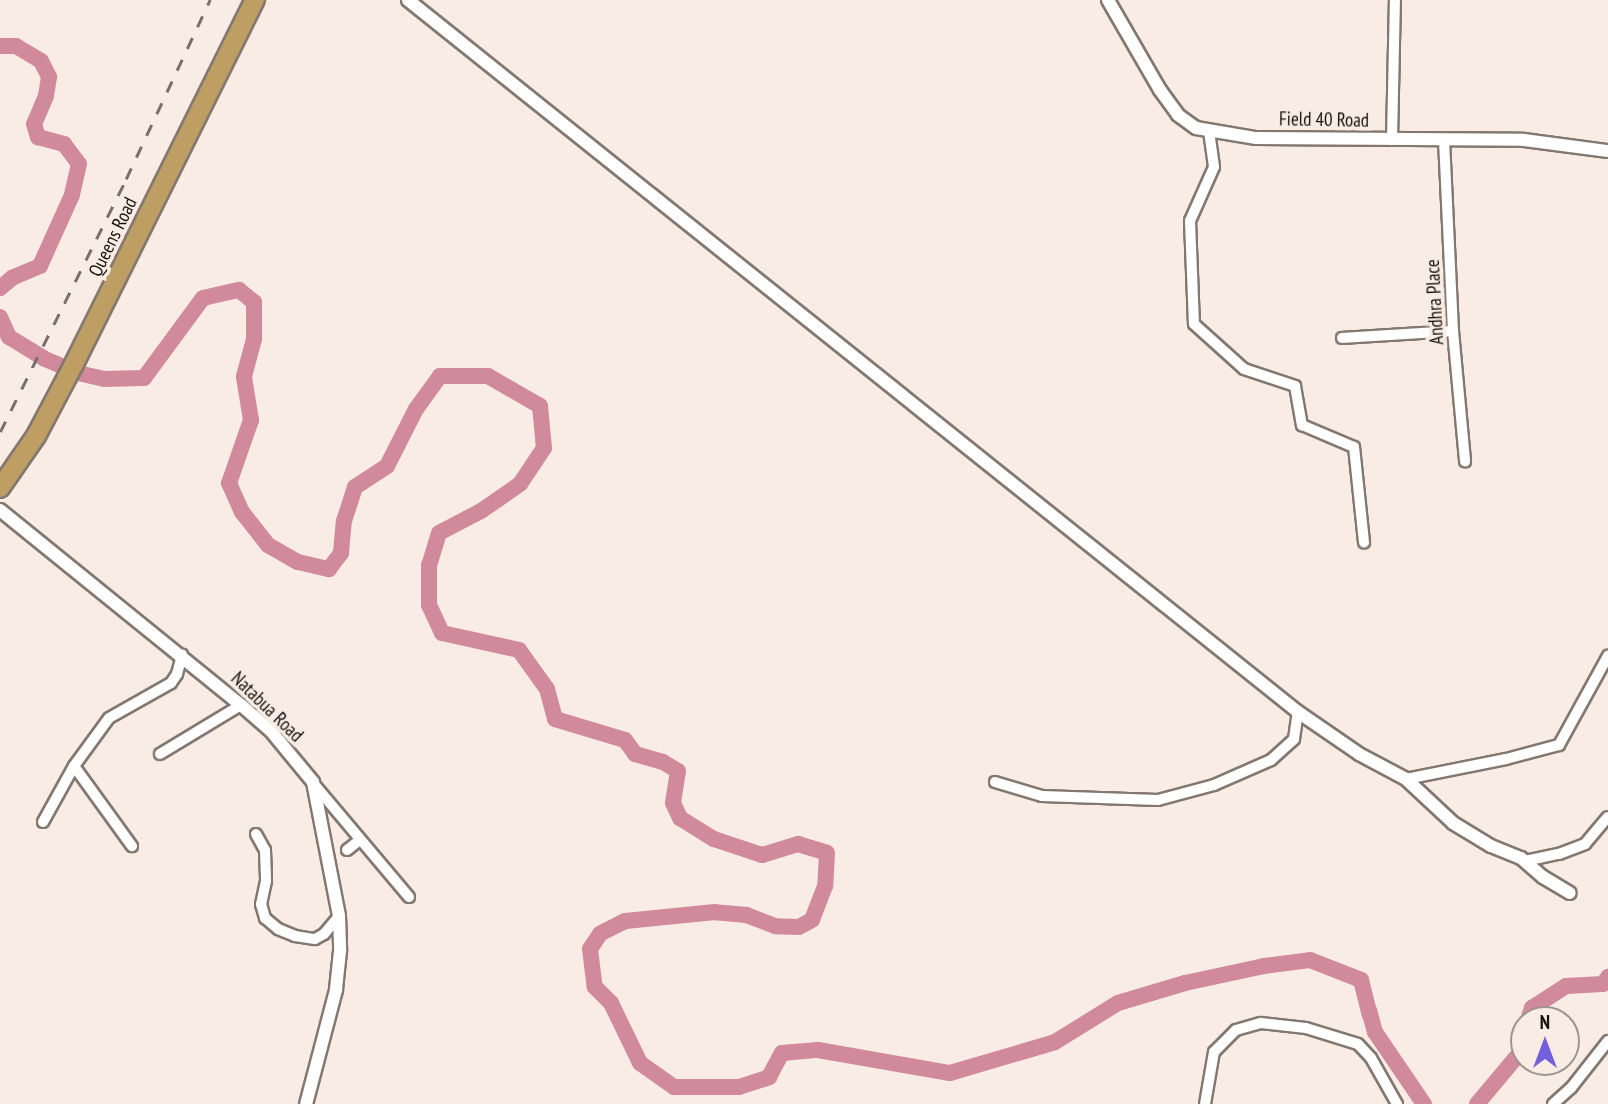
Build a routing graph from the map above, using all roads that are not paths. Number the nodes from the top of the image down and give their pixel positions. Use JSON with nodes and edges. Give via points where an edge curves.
{"nodes":[{"id":1,"x":255,"y":0,"type":"edge"},
{"id":2,"x":408,"y":0,"type":"edge"},
{"id":3,"x":1108,"y":0,"type":"edge"},
{"id":4,"x":1395,"y":0,"type":"edge"},
{"id":5,"x":1209,"y":131,"type":"junction"},
{"id":6,"x":1392,"y":140,"type":"junction"},
{"id":7,"x":1444,"y":140,"type":"junction"},
{"id":8,"x":1608,"y":151,"type":"edge"},
{"id":9,"x":1453,"y":331,"type":"junction"},
{"id":10,"x":1342,"y":338,"type":"dead end"},
{"id":11,"x":1465,"y":461,"type":"dead end"},
{"id":12,"x":0,"y":488,"type":"edge"},
{"id":13,"x":0,"y":510,"type":"edge"},
{"id":14,"x":1364,"y":542,"type":"dead end"},
{"id":15,"x":182,"y":655,"type":"junction"},
{"id":16,"x":1608,"y":656,"type":"edge"},
{"id":17,"x":241,"y":705,"type":"junction"},
{"id":18,"x":1298,"y":712,"type":"junction"},
{"id":19,"x":160,"y":754,"type":"dead end"},
{"id":20,"x":74,"y":766,"type":"junction"},
{"id":21,"x":1406,"y":779,"type":"junction"},
{"id":22,"x":313,"y":782,"type":"junction"},
{"id":23,"x":995,"y":782,"type":"dead end"},
{"id":24,"x":1608,"y":817,"type":"edge"},
{"id":25,"x":43,"y":822,"type":"dead end"},
{"id":26,"x":256,"y":834,"type":"dead end"},
{"id":27,"x":360,"y":839,"type":"junction"},
{"id":28,"x":132,"y":846,"type":"dead end"},
{"id":29,"x":346,"y":850,"type":"dead end"},
{"id":30,"x":1525,"y":861,"type":"junction"},
{"id":31,"x":1570,"y":893,"type":"dead end"},
{"id":32,"x":409,"y":897,"type":"dead end"},
{"id":33,"x":339,"y":916,"type":"junction"},
{"id":34,"x":1608,"y":1041,"type":"edge"},
{"id":35,"x":306,"y":1104,"type":"edge"},
{"id":36,"x":1205,"y":1104,"type":"edge"},
{"id":37,"x":1397,"y":1104,"type":"edge"},
{"id":38,"x":1553,"y":1104,"type":"edge"}],
"edges":[{"from":1,"to":12,"type":"highway","name":"Queens Road","via":[[36,436]]},
{"from":2,"to":18,"type":"street"},
{"from":3,"to":5,"type":"street","name":"Field 40 Road","via":[[1178,115]]},
{"from":4,"to":6,"type":"street"},
{"from":5,"to":6,"type":"street","name":"Field 40 Road","via":[[1256,138]]},
{"from":5,"to":14,"type":"street","via":[[1214,167],[1190,221],[1194,324],[1244,369],[1295,386],[1302,425],[1354,447]]},
{"from":6,"to":7,"type":"street","name":"Field 40 Road"},
{"from":7,"to":8,"type":"street","name":"Field 40 Road","via":[[1524,140]]},
{"from":7,"to":9,"type":"street","name":"Andhra Place"},
{"from":9,"to":10,"type":"street"},
{"from":9,"to":11,"type":"street","name":"Andhra Place"},
{"from":13,"to":15,"type":"street","name":"Natabua Road"},
{"from":15,"to":17,"type":"street","name":"Natabua Road"},
{"from":15,"to":20,"type":"street","via":[[171,683],[109,719]]},
{"from":16,"to":21,"type":"street","via":[[1559,745]]},
{"from":17,"to":19,"type":"street"},
{"from":17,"to":22,"type":"street","name":"Natabua Road","via":[[270,730]]},
{"from":18,"to":21,"type":"street","via":[[1359,754]]},
{"from":18,"to":23,"type":"street","via":[[1294,739],[1271,760],[1213,785],[1158,800],[1042,796]]},
{"from":20,"to":25,"type":"street"},
{"from":20,"to":28,"type":"street"},
{"from":21,"to":30,"type":"street","via":[[1453,822]]},
{"from":22,"to":27,"type":"street"},
{"from":22,"to":33,"type":"street","name":"Natabua Road"},
{"from":24,"to":30,"type":"street","via":[[1585,844]]},
{"from":26,"to":33,"type":"street","via":[[265,850],[261,904],[265,918],[278,929],[315,939]]},
{"from":27,"to":29,"type":"street"},
{"from":27,"to":32,"type":"street"},
{"from":30,"to":31,"type":"street"},
{"from":33,"to":35,"type":"street","name":"Natabua Road","via":[[337,990]]},
{"from":34,"to":38,"type":"street"},
{"from":36,"to":37,"type":"street","via":[[1213,1052],[1236,1030],[1261,1023],[1306,1028],[1358,1044]]}]}
